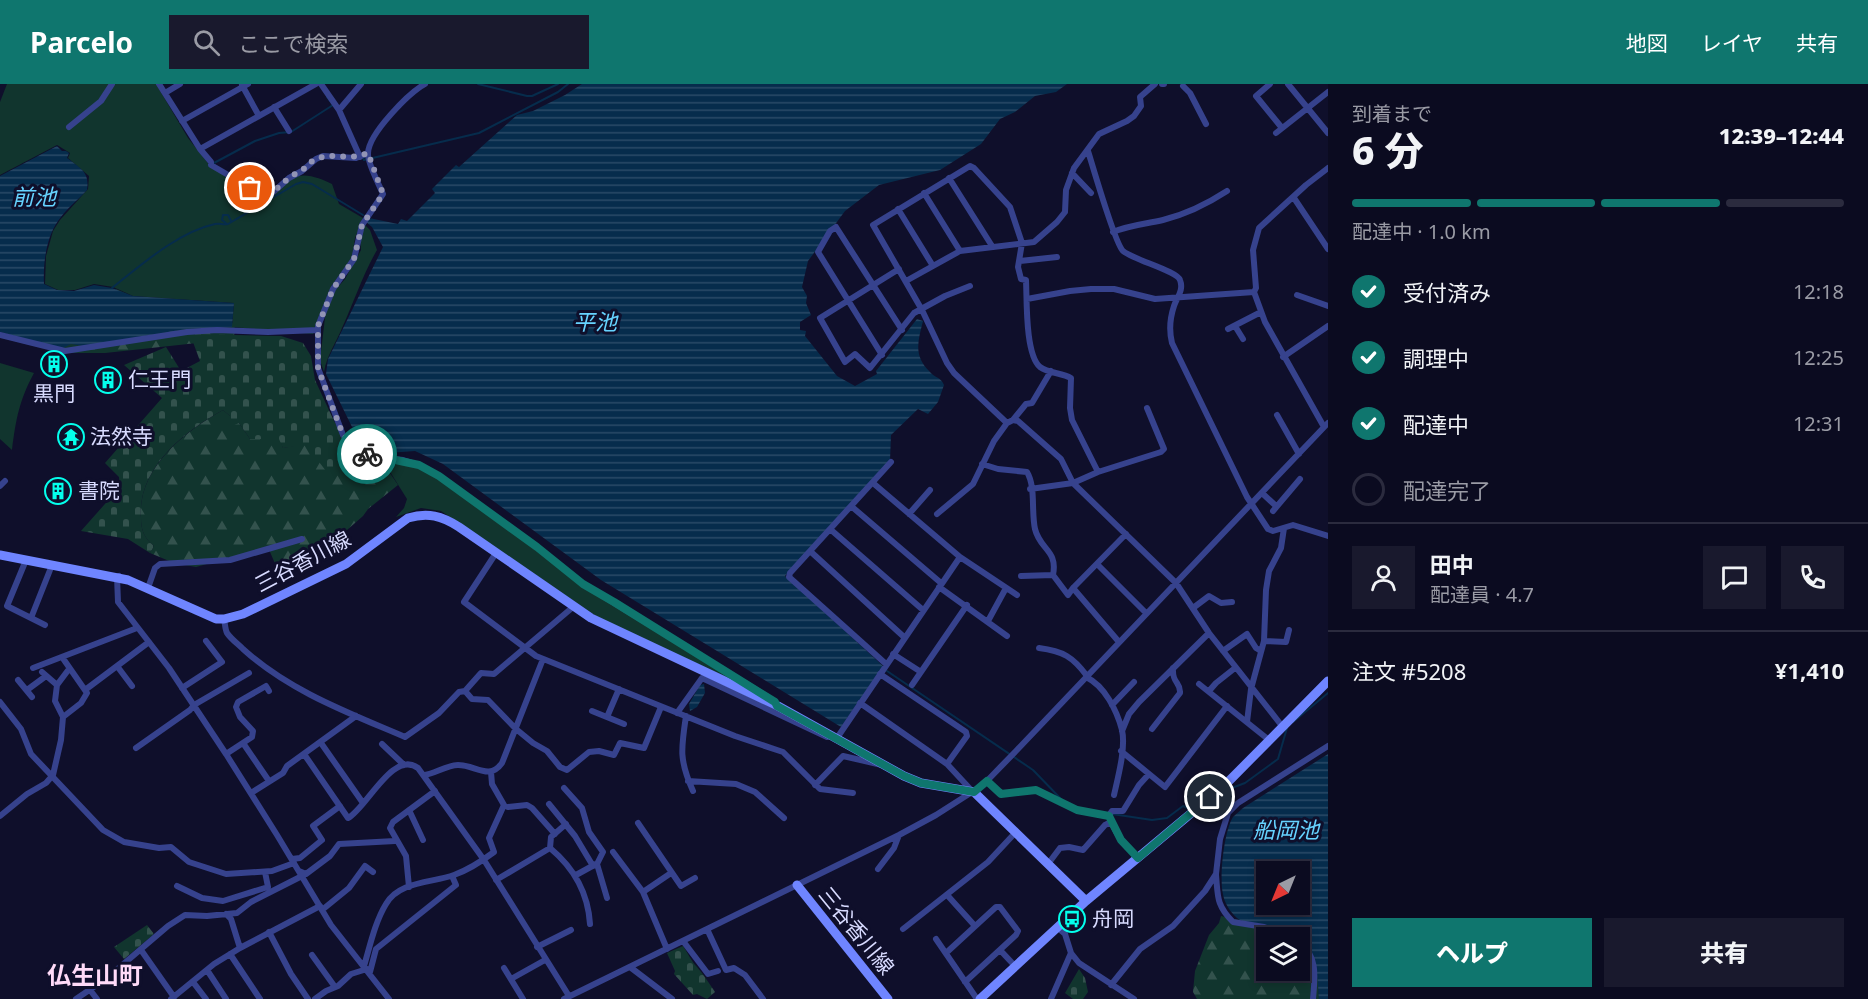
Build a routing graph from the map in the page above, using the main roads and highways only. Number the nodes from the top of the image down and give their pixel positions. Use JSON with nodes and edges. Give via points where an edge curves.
{"nodes":[{"id":1,"x":1,"y":555,"type":"edge"},
{"id":2,"x":1328,"y":681,"type":"edge"},
{"id":3,"x":796,"y":885,"type":"road end"},
{"id":4,"x":1086,"y":901,"type":"junction"},
{"id":5,"x":888,"y":999,"type":"edge"},
{"id":6,"x":978,"y":999,"type":"edge"}],
"edges":[{"from":1,"to":4,"type":"main road","name":"三谷香川線","via":[[119,576],[216,619],[224,619],[327,575],[399,523],[420,514],[439,516],[573,608],[619,632],[777,706],[921,783],[974,792]]},
{"from":2,"to":4,"type":"main road","via":[[1225,785]]},
{"from":3,"to":5,"type":"main road","name":"三谷香川線"},
{"from":4,"to":6,"type":"main road"}]}
